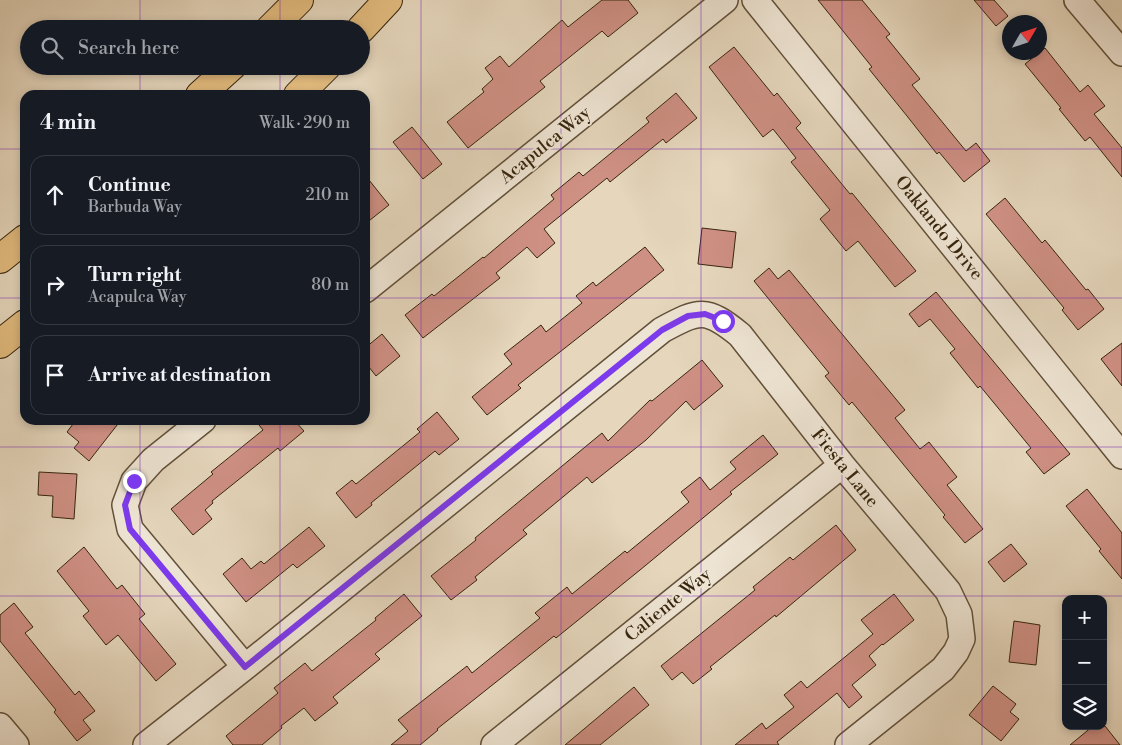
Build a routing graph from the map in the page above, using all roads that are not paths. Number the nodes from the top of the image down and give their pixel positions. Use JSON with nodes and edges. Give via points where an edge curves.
{"nodes":[{"id":1,"x":299,"y":0,"type":"edge"},
{"id":2,"x":388,"y":0,"type":"edge"},
{"id":3,"x":726,"y":0,"type":"edge"},
{"id":4,"x":756,"y":0,"type":"edge"},
{"id":5,"x":1077,"y":0,"type":"edge"},
{"id":6,"x":279,"y":20,"type":"edge"},
{"id":7,"x":369,"y":20,"type":"edge"},
{"id":8,"x":1122,"y":53,"type":"edge"},
{"id":9,"x":222,"y":75,"type":"edge"},
{"id":10,"x":317,"y":75,"type":"edge"},
{"id":11,"x":206,"y":90,"type":"edge"},
{"id":12,"x":303,"y":90,"type":"edge"},
{"id":13,"x":20,"y":243,"type":"edge"},
{"id":14,"x":0,"y":259,"type":"edge"},
{"id":15,"x":370,"y":286,"type":"edge"},
{"id":16,"x":20,"y":328,"type":"edge"},
{"id":17,"x":0,"y":344,"type":"edge"},
{"id":18,"x":197,"y":425,"type":"edge"},
{"id":19,"x":1122,"y":456,"type":"edge"},
{"id":20,"x":842,"y":465,"type":"junction"},
{"id":21,"x":245,"y":667,"type":"junction"},
{"id":22,"x":0,"y":726,"type":"edge"},
{"id":23,"x":16,"y":745,"type":"edge"},
{"id":24,"x":146,"y":745,"type":"edge"},
{"id":25,"x":494,"y":745,"type":"edge"},
{"id":26,"x":848,"y":745,"type":"edge"}],
"edges":[{"from":1,"to":6,"type":"main road"},
{"from":2,"to":7,"type":"main road"},
{"from":3,"to":15,"type":"street","name":"Acapulca Way"},
{"from":4,"to":19,"type":"street","name":"Oaklando Drive"},
{"from":5,"to":8,"type":"street"},
{"from":9,"to":11,"type":"main road"},
{"from":10,"to":12,"type":"main road"},
{"from":13,"to":14,"type":"main road"},
{"from":16,"to":17,"type":"main road"},
{"from":18,"to":21,"type":"street","via":[[153,460],[134,481],[125,505],[130,529]]},
{"from":20,"to":21,"type":"street","name":"Fiesta Lane","via":[[740,335],[723,321],[705,314],[688,316],[662,330]]},
{"from":20,"to":25,"type":"street","name":"Caliente Way"},
{"from":20,"to":26,"type":"street","name":"Fiesta Lane","via":[[948,591],[959,614],[962,639],[943,669]]},
{"from":21,"to":24,"type":"street"},
{"from":22,"to":23,"type":"street"}]}
